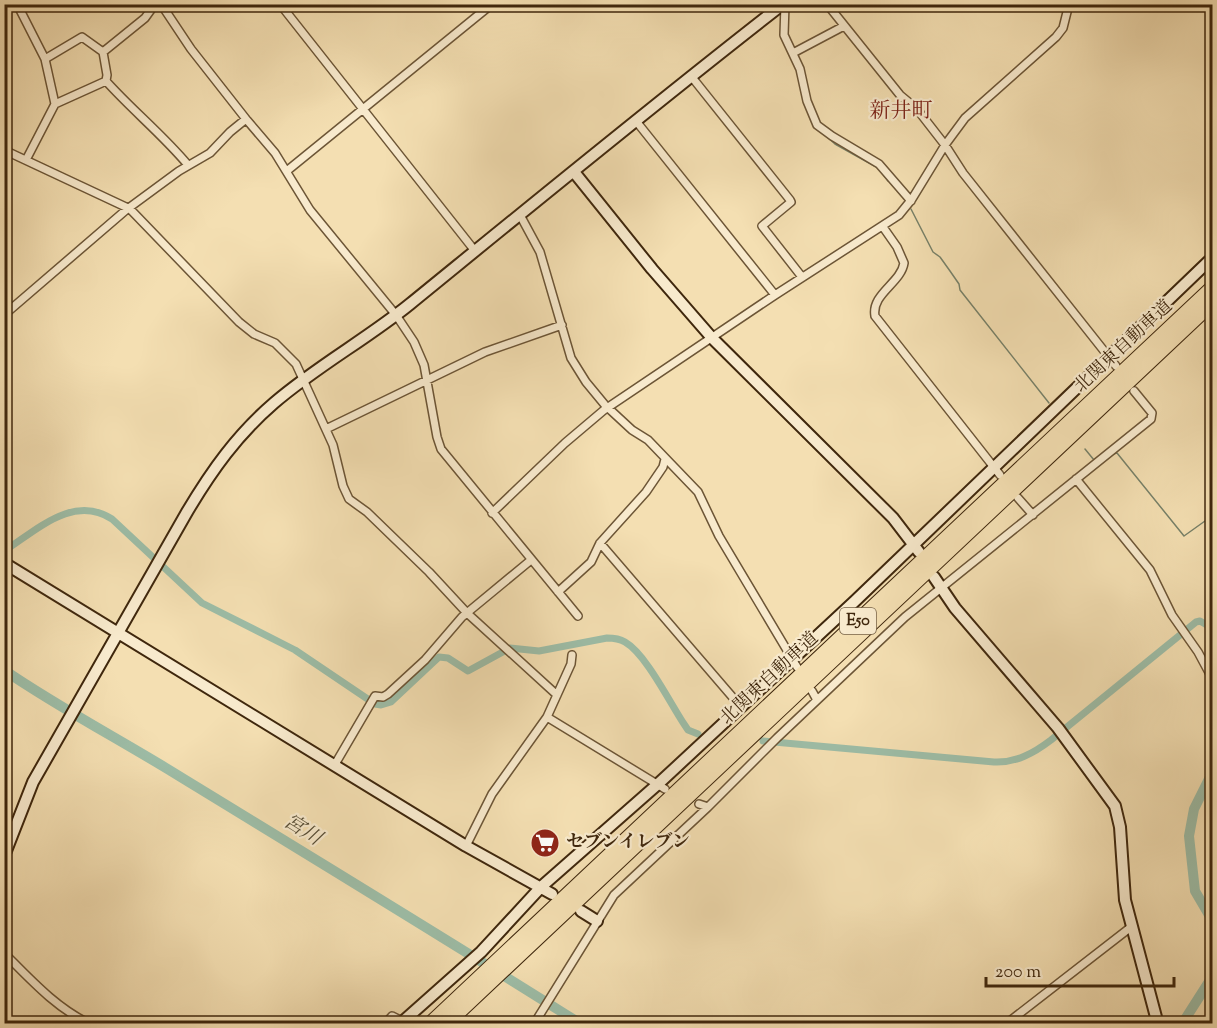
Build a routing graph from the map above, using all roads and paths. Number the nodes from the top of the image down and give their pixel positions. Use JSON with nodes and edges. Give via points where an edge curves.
{"nodes":[{"id":1,"x":17,"y":4,"type":"edge"},
{"id":2,"x":155,"y":4,"type":"edge"},
{"id":3,"x":161,"y":4,"type":"edge"},
{"id":4,"x":280,"y":4,"type":"edge"},
{"id":5,"x":492,"y":4,"type":"edge"},
{"id":6,"x":784,"y":4,"type":"edge"},
{"id":7,"x":827,"y":4,"type":"edge"},
{"id":8,"x":1068,"y":4,"type":"edge"},
{"id":9,"x":844,"y":26,"type":"junction"},
{"id":10,"x":103,"y":52,"type":"junction"},
{"id":11,"x":793,"y":53,"type":"junction"},
{"id":12,"x":45,"y":59,"type":"junction"},
{"id":13,"x":691,"y":76,"type":"junction"},
{"id":14,"x":106,"y":81,"type":"junction"},
{"id":15,"x":55,"y":104,"type":"junction"},
{"id":16,"x":363,"y":110,"type":"junction"},
{"id":17,"x":246,"y":119,"type":"junction"},
{"id":18,"x":636,"y":122,"type":"junction"},
{"id":19,"x":945,"y":145,"type":"junction"},
{"id":20,"x":4,"y":150,"type":"edge"},
{"id":21,"x":26,"y":160,"type":"junction"},
{"id":22,"x":188,"y":165,"type":"junction"},
{"id":23,"x":288,"y":170,"type":"junction"},
{"id":24,"x":574,"y":172,"type":"junction"},
{"id":25,"x":911,"y":201,"type":"junction"},
{"id":26,"x":130,"y":209,"type":"junction"},
{"id":27,"x":520,"y":215,"type":"junction"},
{"id":28,"x":882,"y":226,"type":"junction"},
{"id":29,"x":475,"y":251,"type":"junction"},
{"id":30,"x":1212,"y":258,"type":"edge"},
{"id":31,"x":802,"y":277,"type":"junction"},
{"id":32,"x":1212,"y":288,"type":"edge"},
{"id":33,"x":775,"y":295,"type":"junction"},
{"id":34,"x":1212,"y":303,"type":"edge"},
{"id":35,"x":4,"y":315,"type":"edge"},
{"id":36,"x":396,"y":315,"type":"junction"},
{"id":37,"x":562,"y":325,"type":"junction"},
{"id":38,"x":712,"y":338,"type":"junction"},
{"id":39,"x":1112,"y":362,"type":"junction"},
{"id":40,"x":302,"y":381,"type":"junction"},
{"id":41,"x":427,"y":382,"type":"junction"},
{"id":42,"x":1134,"y":391,"type":"dead end"},
{"id":43,"x":609,"y":407,"type":"junction"},
{"id":44,"x":326,"y":429,"type":"junction"},
{"id":45,"x":665,"y":459,"type":"junction"},
{"id":46,"x":997,"y":472,"type":"junction"},
{"id":47,"x":1076,"y":479,"type":"junction"},
{"id":48,"x":1018,"y":498,"type":"dead end"},
{"id":49,"x":492,"y":513,"type":"junction"},
{"id":50,"x":1033,"y":515,"type":"junction"},
{"id":51,"x":600,"y":543,"type":"junction"},
{"id":52,"x":916,"y":549,"type":"junction"},
{"id":53,"x":531,"y":560,"type":"junction"},
{"id":54,"x":4,"y":563,"type":"edge"},
{"id":55,"x":934,"y":577,"type":"dead end"},
{"id":56,"x":941,"y":587,"type":"junction"},
{"id":57,"x":558,"y":592,"type":"junction"},
{"id":58,"x":467,"y":613,"type":"junction"},
{"id":59,"x":578,"y":616,"type":"dead end"},
{"id":60,"x":118,"y":633,"type":"junction"},
{"id":61,"x":572,"y":655,"type":"dead end"},
{"id":62,"x":794,"y":663,"type":"junction"},
{"id":63,"x":1212,"y":678,"type":"edge"},
{"id":64,"x":812,"y":691,"type":"dead end"},
{"id":65,"x":557,"y":695,"type":"junction"},
{"id":66,"x":817,"y":700,"type":"junction"},
{"id":67,"x":741,"y":707,"type":"junction"},
{"id":68,"x":547,"y":717,"type":"junction"},
{"id":69,"x":334,"y":765,"type":"junction"},
{"id":70,"x":662,"y":786,"type":"junction"},
{"id":71,"x":699,"y":804,"type":"dead end"},
{"id":72,"x":708,"y":807,"type":"junction"},
{"id":73,"x":466,"y":846,"type":"junction"},
{"id":74,"x":4,"y":856,"type":"edge"},
{"id":75,"x":541,"y":887,"type":"junction"},
{"id":76,"x":552,"y":894,"type":"dead end"},
{"id":77,"x":581,"y":911,"type":"dead end"},
{"id":78,"x":597,"y":921,"type":"junction"},
{"id":79,"x":1131,"y":927,"type":"junction"},
{"id":80,"x":4,"y":953,"type":"edge"},
{"id":81,"x":507,"y":959,"type":"junction"},
{"id":82,"x":483,"y":981,"type":"junction"},
{"id":83,"x":1157,"y":1020,"type":"edge"},
{"id":84,"x":90,"y":1023,"type":"edge"},
{"id":85,"x":385,"y":1023,"type":"edge"},
{"id":86,"x":403,"y":1023,"type":"edge"},
{"id":87,"x":430,"y":1023,"type":"edge"},
{"id":88,"x":446,"y":1023,"type":"edge"},
{"id":89,"x":534,"y":1023,"type":"edge"},
{"id":90,"x":1006,"y":1023,"type":"edge"}],
"edges":[{"from":1,"to":12,"type":"street"},
{"from":2,"to":10,"type":"street","via":[[145,18]]},
{"from":3,"to":17,"type":"street"},
{"from":4,"to":16,"type":"street"},
{"from":5,"to":16,"type":"street"},
{"from":6,"to":11,"type":"street","via":[[784,34]]},
{"from":6,"to":13,"type":"street"},
{"from":7,"to":9,"type":"street"},
{"from":8,"to":19,"type":"street","via":[[1063,28],[1056,37],[972,111]]},
{"from":9,"to":11,"type":"street"},
{"from":9,"to":19,"type":"street"},
{"from":10,"to":12,"type":"street","via":[[82,37]]},
{"from":10,"to":14,"type":"street"},
{"from":11,"to":25,"type":"street","via":[[818,124],[879,164]]},
{"from":12,"to":15,"type":"street"},
{"from":13,"to":18,"type":"street"},
{"from":13,"to":31,"type":"street","via":[[790,200],[762,226]]},
{"from":14,"to":15,"type":"street"},
{"from":14,"to":22,"type":"street"},
{"from":15,"to":21,"type":"street"},
{"from":16,"to":23,"type":"street"},
{"from":16,"to":29,"type":"street"},
{"from":17,"to":22,"type":"street","via":[[210,153]]},
{"from":17,"to":23,"type":"street"},
{"from":18,"to":24,"type":"street"},
{"from":18,"to":33,"type":"street"},
{"from":19,"to":25,"type":"street"},
{"from":19,"to":39,"type":"street"},
{"from":20,"to":21,"type":"street"},
{"from":21,"to":26,"type":"street"},
{"from":22,"to":26,"type":"street"},
{"from":23,"to":36,"type":"street","via":[[310,210]]},
{"from":24,"to":27,"type":"street"},
{"from":24,"to":38,"type":"street"},
{"from":25,"to":28,"type":"street","via":[[902,213]]},
{"from":26,"to":35,"type":"street"},
{"from":26,"to":40,"type":"street","via":[[239,322],[285,351],[296,364]]},
{"from":27,"to":29,"type":"street"},
{"from":27,"to":37,"type":"street","via":[[540,252]]},
{"from":28,"to":31,"type":"street"},
{"from":28,"to":46,"type":"street","via":[[904,263],[900,276],[877,301],[875,316]]},
{"from":29,"to":36,"type":"street"},
{"from":30,"to":39,"type":"street"},
{"from":31,"to":33,"type":"street"},
{"from":32,"to":81,"type":"highway","name":"北関東自動車道","number":"E50"},
{"from":33,"to":38,"type":"street"},
{"from":34,"to":81,"type":"highway","name":"北関東自動車道","number":"E50"},
{"from":36,"to":40,"type":"street"},
{"from":36,"to":41,"type":"street","via":[[417,348]]},
{"from":37,"to":41,"type":"street","via":[[485,352]]},
{"from":37,"to":43,"type":"street","via":[[575,365]]},
{"from":38,"to":43,"type":"street"},
{"from":38,"to":52,"type":"street","via":[[893,518]]},
{"from":39,"to":46,"type":"street"},
{"from":40,"to":44,"type":"street"},
{"from":40,"to":60,"type":"street","via":[[275,402],[210,473]]},
{"from":41,"to":44,"type":"street"},
{"from":41,"to":49,"type":"street","via":[[441,449]]},
{"from":42,"to":47,"type":"street","via":[[1152,417]]},
{"from":43,"to":45,"type":"street"},
{"from":43,"to":49,"type":"street"},
{"from":44,"to":58,"type":"street","via":[[349,499],[367,512]]},
{"from":45,"to":51,"type":"street","via":[[646,492]]},
{"from":45,"to":62,"type":"street","via":[[701,496],[719,536]]},
{"from":46,"to":52,"type":"street"},
{"from":47,"to":50,"type":"street"},
{"from":47,"to":63,"type":"street","via":[[1150,570],[1172,615]]},
{"from":48,"to":50,"type":"street"},
{"from":49,"to":53,"type":"street"},
{"from":50,"to":56,"type":"street"},
{"from":51,"to":57,"type":"street","via":[[591,562]]},
{"from":51,"to":67,"type":"street"},
{"from":52,"to":62,"type":"street"},
{"from":53,"to":57,"type":"street"},
{"from":53,"to":58,"type":"street"},
{"from":54,"to":60,"type":"street"},
{"from":55,"to":56,"type":"street"},
{"from":56,"to":66,"type":"street"},
{"from":56,"to":79,"type":"street","via":[[961,616],[1061,732],[1115,806]]},
{"from":57,"to":59,"type":"street"},
{"from":58,"to":65,"type":"street"},
{"from":58,"to":69,"type":"street","via":[[418,667],[388,694],[375,696]]},
{"from":60,"to":69,"type":"street"},
{"from":60,"to":74,"type":"street","via":[[28,792]]},
{"from":61,"to":65,"type":"street"},
{"from":62,"to":67,"type":"street"},
{"from":64,"to":66,"type":"street"},
{"from":65,"to":68,"type":"street"},
{"from":66,"to":72,"type":"street"},
{"from":67,"to":70,"type":"street"},
{"from":68,"to":70,"type":"street"},
{"from":68,"to":73,"type":"street","via":[[492,794]]},
{"from":69,"to":73,"type":"street"},
{"from":70,"to":75,"type":"street"},
{"from":71,"to":72,"type":"street"},
{"from":72,"to":78,"type":"street","via":[[614,895]]},
{"from":73,"to":75,"type":"street"},
{"from":75,"to":76,"type":"street"},
{"from":75,"to":86,"type":"street","via":[[466,966]]},
{"from":77,"to":78,"type":"street"},
{"from":78,"to":89,"type":"street"},
{"from":79,"to":83,"type":"street"},
{"from":79,"to":90,"type":"street"},
{"from":80,"to":84,"type":"street","via":[[52,999]]},
{"from":81,"to":82,"type":"highway","name":"北関東自動車道","number":"E50"},
{"from":82,"to":87,"type":"highway","name":"北関東自動車道","number":"E50"},
{"from":82,"to":88,"type":"highway","name":"北関東自動車道","number":"E50"},
{"from":85,"to":86,"type":"street","via":[[393,1016]]}]}
